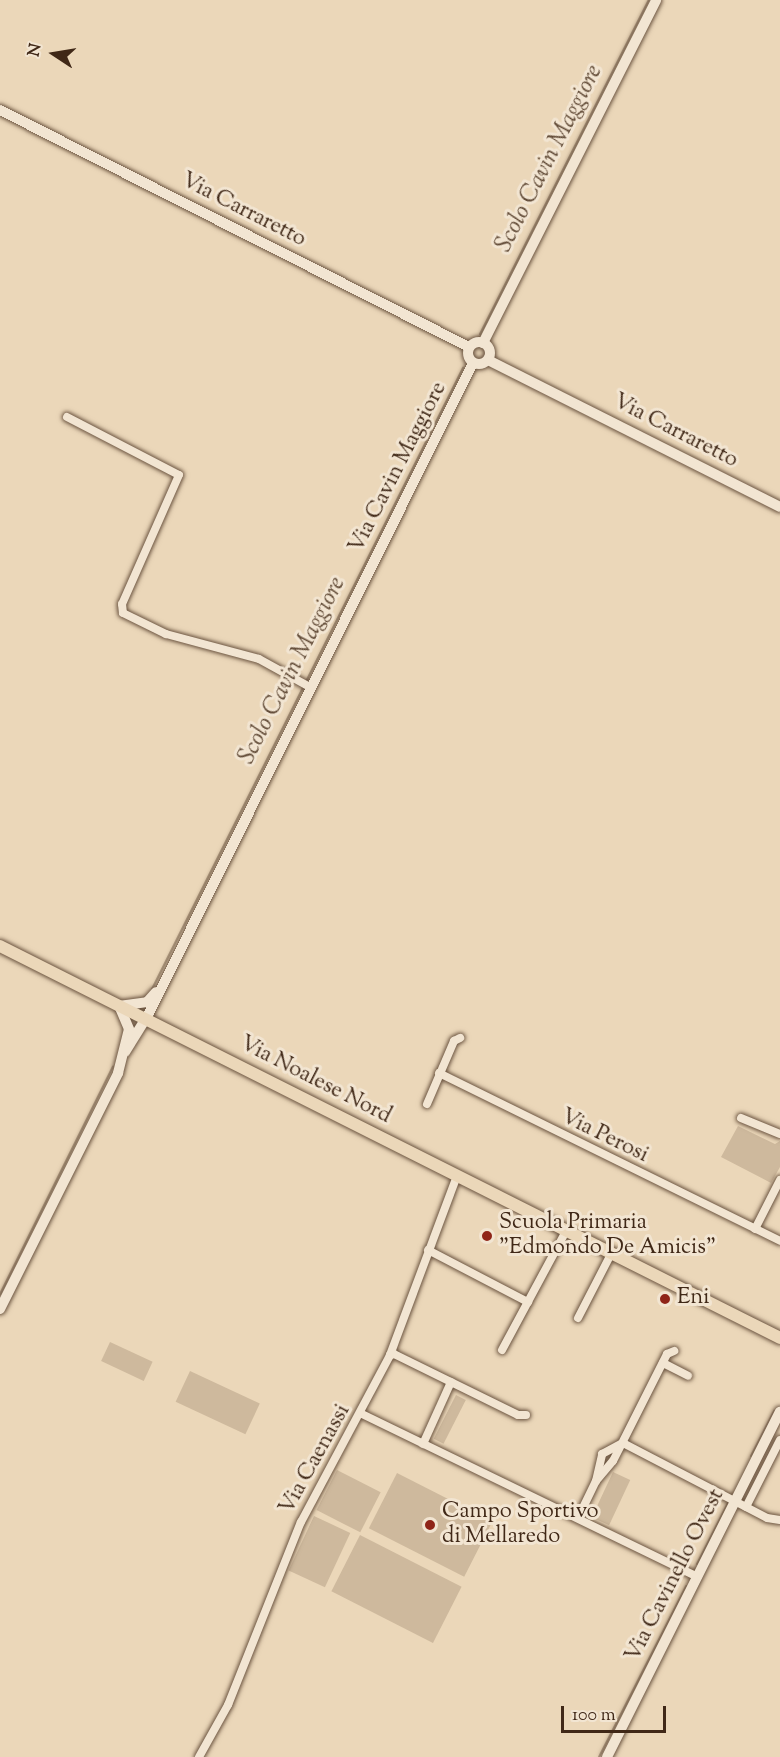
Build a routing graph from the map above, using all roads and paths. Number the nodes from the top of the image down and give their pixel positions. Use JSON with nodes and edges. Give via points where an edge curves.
{"nodes":[{"id":1,"x":656,"y":0,"type":"edge"},
{"id":2,"x":0,"y":110,"type":"edge"},
{"id":3,"x":483,"y":343,"type":"junction"},
{"id":4,"x":469,"y":346,"type":"junction"},
{"id":5,"x":488,"y":360,"type":"junction"},
{"id":6,"x":473,"y":363,"type":"junction"},
{"id":7,"x":67,"y":417,"type":"dead end"},
{"id":8,"x":780,"y":507,"type":"edge"},
{"id":9,"x":306,"y":684,"type":"junction"},
{"id":10,"x":0,"y":946,"type":"edge"},
{"id":11,"x":160,"y":989,"type":"junction"},
{"id":12,"x":147,"y":1002,"type":"junction"},
{"id":13,"x":119,"y":1006,"type":"junction"},
{"id":14,"x":144,"y":1018,"type":"junction"},
{"id":15,"x":129,"y":1029,"type":"junction"},
{"id":16,"x":460,"y":1038,"type":"dead end"},
{"id":17,"x":125,"y":1052,"type":"junction"},
{"id":18,"x":439,"y":1073,"type":"junction"},
{"id":19,"x":427,"y":1104,"type":"dead end"},
{"id":20,"x":741,"y":1118,"type":"dead end"},
{"id":21,"x":780,"y":1134,"type":"edge"},
{"id":22,"x":457,"y":1176,"type":"junction"},
{"id":23,"x":780,"y":1180,"type":"edge"},
{"id":24,"x":755,"y":1229,"type":"junction"},
{"id":25,"x":566,"y":1231,"type":"junction"},
{"id":26,"x":780,"y":1241,"type":"edge"},
{"id":27,"x":428,"y":1250,"type":"junction"},
{"id":28,"x":611,"y":1254,"type":"junction"},
{"id":29,"x":528,"y":1302,"type":"junction"},
{"id":30,"x":0,"y":1308,"type":"edge"},
{"id":31,"x":578,"y":1318,"type":"dead end"},
{"id":32,"x":780,"y":1338,"type":"edge"},
{"id":33,"x":502,"y":1350,"type":"dead end"},
{"id":34,"x":674,"y":1351,"type":"dead end"},
{"id":35,"x":390,"y":1355,"type":"junction"},
{"id":36,"x":663,"y":1364,"type":"junction"},
{"id":37,"x":688,"y":1376,"type":"dead end"},
{"id":38,"x":451,"y":1382,"type":"junction"},
{"id":39,"x":780,"y":1412,"type":"edge"},
{"id":40,"x":362,"y":1413,"type":"junction"},
{"id":41,"x":526,"y":1415,"type":"dead end"},
{"id":42,"x":777,"y":1436,"type":"edge"},
{"id":43,"x":622,"y":1443,"type":"junction"},
{"id":44,"x":423,"y":1444,"type":"junction"},
{"id":45,"x":596,"y":1481,"type":"junction"},
{"id":46,"x":736,"y":1501,"type":"junction"},
{"id":47,"x":746,"y":1507,"type":"junction"},
{"id":48,"x":578,"y":1518,"type":"junction"},
{"id":49,"x":780,"y":1520,"type":"edge"},
{"id":50,"x":697,"y":1577,"type":"junction"},
{"id":51,"x":199,"y":1757,"type":"edge"},
{"id":52,"x":607,"y":1757,"type":"edge"}],
"edges":[{"from":1,"to":3,"type":"street"},
{"from":2,"to":4,"type":"street","name":"Via Carraretto"},
{"from":3,"to":4,"type":"street"},
{"from":3,"to":5,"type":"street","via":[[489,351]]},
{"from":4,"to":6,"type":"street","name":"Via Cavin Maggiore","via":[[468,356]]},
{"from":5,"to":6,"type":"street","name":"Via Cavin Maggiore"},
{"from":5,"to":8,"type":"street","name":"Via Carraretto"},
{"from":6,"to":9,"type":"street","name":"Via Cavin Maggiore"},
{"from":7,"to":9,"type":"street","via":[[179,475],[122,604],[123,613],[166,634],[259,659]]},
{"from":9,"to":11,"type":"street","name":"Via Cavin Maggiore"},
{"from":10,"to":13,"type":"main road","name":"Via Noalese Nord"},
{"from":11,"to":12,"type":"street","name":"Via Cavin Maggiore"},
{"from":11,"to":14,"type":"street","name":"Via Cavin Maggiore"},
{"from":12,"to":13,"type":"street"},
{"from":12,"to":14,"type":"street","name":"Via Cavin Maggiore"},
{"from":13,"to":14,"type":"main road","name":"Via Noalese Nord"},
{"from":13,"to":15,"type":"street"},
{"from":14,"to":15,"type":"street","name":"Via Cavin Maggiore"},
{"from":14,"to":17,"type":"street","name":"Via Cavin Maggiore"},
{"from":14,"to":22,"type":"main road","name":"Via Noalese Nord"},
{"from":15,"to":17,"type":"street","name":"Via Cavin Maggiore"},
{"from":16,"to":18,"type":"street","via":[[454,1041]]},
{"from":17,"to":30,"type":"street","name":"Via Cavin Maggiore"},
{"from":18,"to":19,"type":"street"},
{"from":18,"to":24,"type":"street","name":"Via Perosi"},
{"from":20,"to":21,"type":"street"},
{"from":22,"to":25,"type":"main road","name":"Via Noalese Nord"},
{"from":22,"to":27,"type":"street","name":"Via Caenassi"},
{"from":23,"to":24,"type":"street"},
{"from":24,"to":26,"type":"street","name":"Via Perosi"},
{"from":25,"to":28,"type":"main road","name":"Via Noalese Nord"},
{"from":25,"to":29,"type":"street"},
{"from":27,"to":29,"type":"street"},
{"from":27,"to":35,"type":"street","name":"Via Caenassi"},
{"from":28,"to":31,"type":"street"},
{"from":28,"to":32,"type":"main road","name":"Via Noalese Nord"},
{"from":29,"to":33,"type":"street"},
{"from":34,"to":36,"type":"street"},
{"from":35,"to":38,"type":"street"},
{"from":35,"to":40,"type":"street","name":"Via Caenassi"},
{"from":36,"to":37,"type":"street"},
{"from":36,"to":43,"type":"street"},
{"from":38,"to":41,"type":"street","via":[[518,1415]]},
{"from":38,"to":44,"type":"street"},
{"from":39,"to":42,"type":"street","name":"Via Cavinello Ovest"},
{"from":40,"to":44,"type":"street"},
{"from":40,"to":51,"type":"street","name":"Via Caenassi","via":[[301,1522],[228,1705]]},
{"from":42,"to":46,"type":"street","name":"Via Cavinello Ovest"},
{"from":42,"to":47,"type":"street"},
{"from":43,"to":45,"type":"street"},
{"from":43,"to":45,"type":"street","via":[[602,1454]]},
{"from":43,"to":46,"type":"street"},
{"from":44,"to":48,"type":"street"},
{"from":45,"to":48,"type":"street"},
{"from":46,"to":47,"type":"street"},
{"from":46,"to":50,"type":"street","name":"Via Cavinello Ovest"},
{"from":47,"to":49,"type":"street"},
{"from":48,"to":50,"type":"street"},
{"from":50,"to":52,"type":"street","name":"Via Cavinello Ovest"}]}
